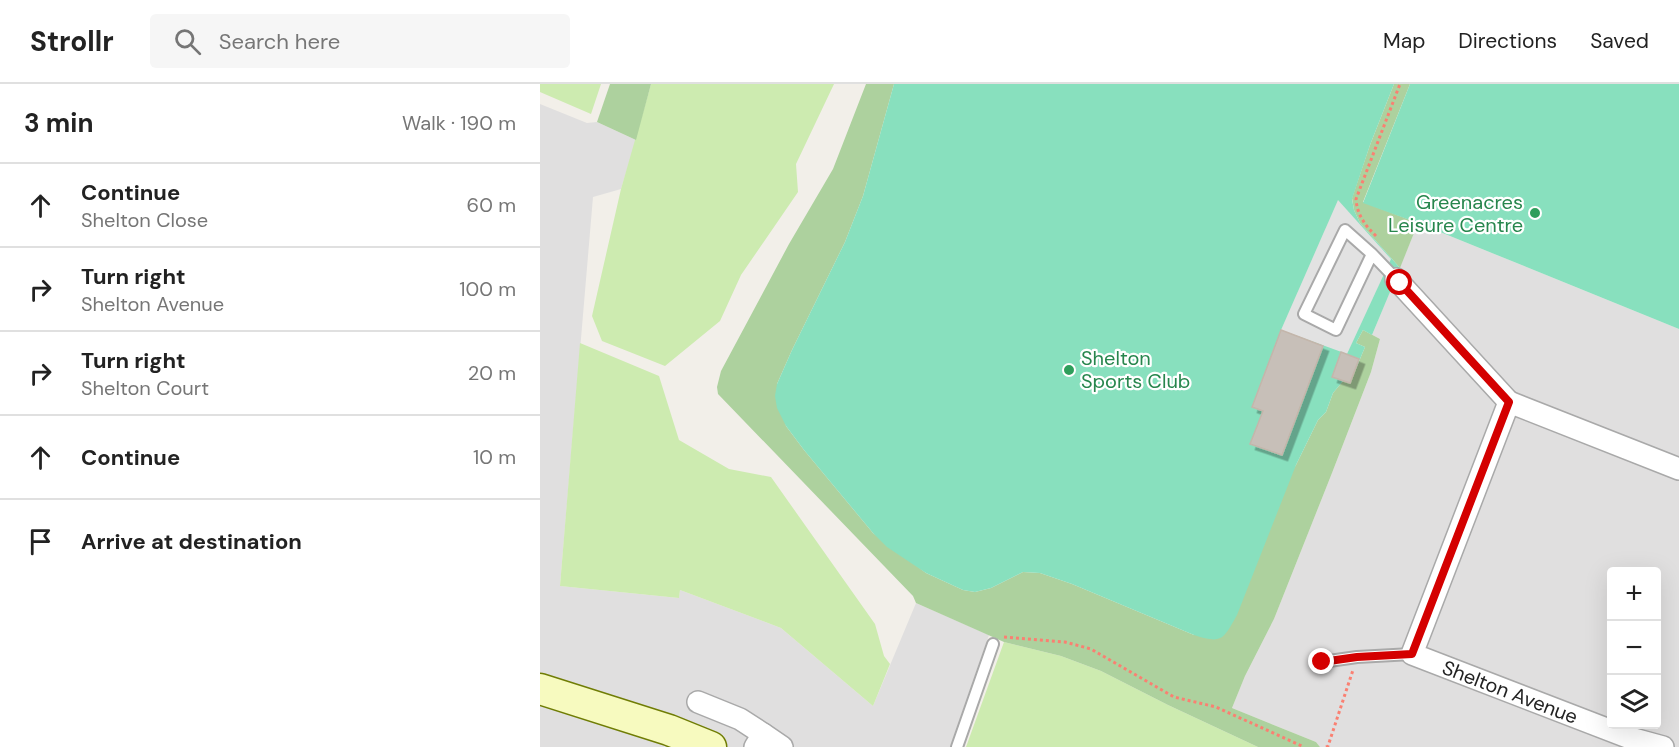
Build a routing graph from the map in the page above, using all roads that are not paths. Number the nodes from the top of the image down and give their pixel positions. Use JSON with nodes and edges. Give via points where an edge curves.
{"nodes":[{"id":1,"x":1372,"y":254,"type":"junction"},
{"id":2,"x":1396,"y":279,"type":"joint"},
{"id":3,"x":1509,"y":402,"type":"junction"},
{"id":4,"x":1679,"y":470,"type":"edge"},
{"id":5,"x":993,"y":644,"type":"road end"},
{"id":6,"x":1412,"y":654,"type":"junction"},
{"id":7,"x":1322,"y":662,"type":"dead end"},
{"id":8,"x":540,"y":689,"type":"edge"},
{"id":9,"x":698,"y":702,"type":"dead end"},
{"id":10,"x":759,"y":740,"type":"edge"},
{"id":11,"x":711,"y":747,"type":"edge"},
{"id":12,"x":782,"y":747,"type":"edge"},
{"id":13,"x":957,"y":747,"type":"edge"},
{"id":14,"x":1663,"y":747,"type":"edge"}],
"edges":[{"from":1,"to":1,"type":"lane","via":[[1336,330],[1304,314],[1345,230]]},
{"from":1,"to":2,"type":"lane"},
{"from":2,"to":3,"type":"street"},
{"from":3,"to":4,"type":"street"},
{"from":3,"to":6,"type":"street"},
{"from":5,"to":13,"type":"lane"},
{"from":6,"to":7,"type":"lane"},
{"from":6,"to":14,"type":"street","name":"Shelton Avenue","via":[[1630,738]]},
{"from":8,"to":11,"type":"main road"},
{"from":9,"to":10,"type":"street","via":[[740,719]]},
{"from":10,"to":12,"type":"street"}]}
